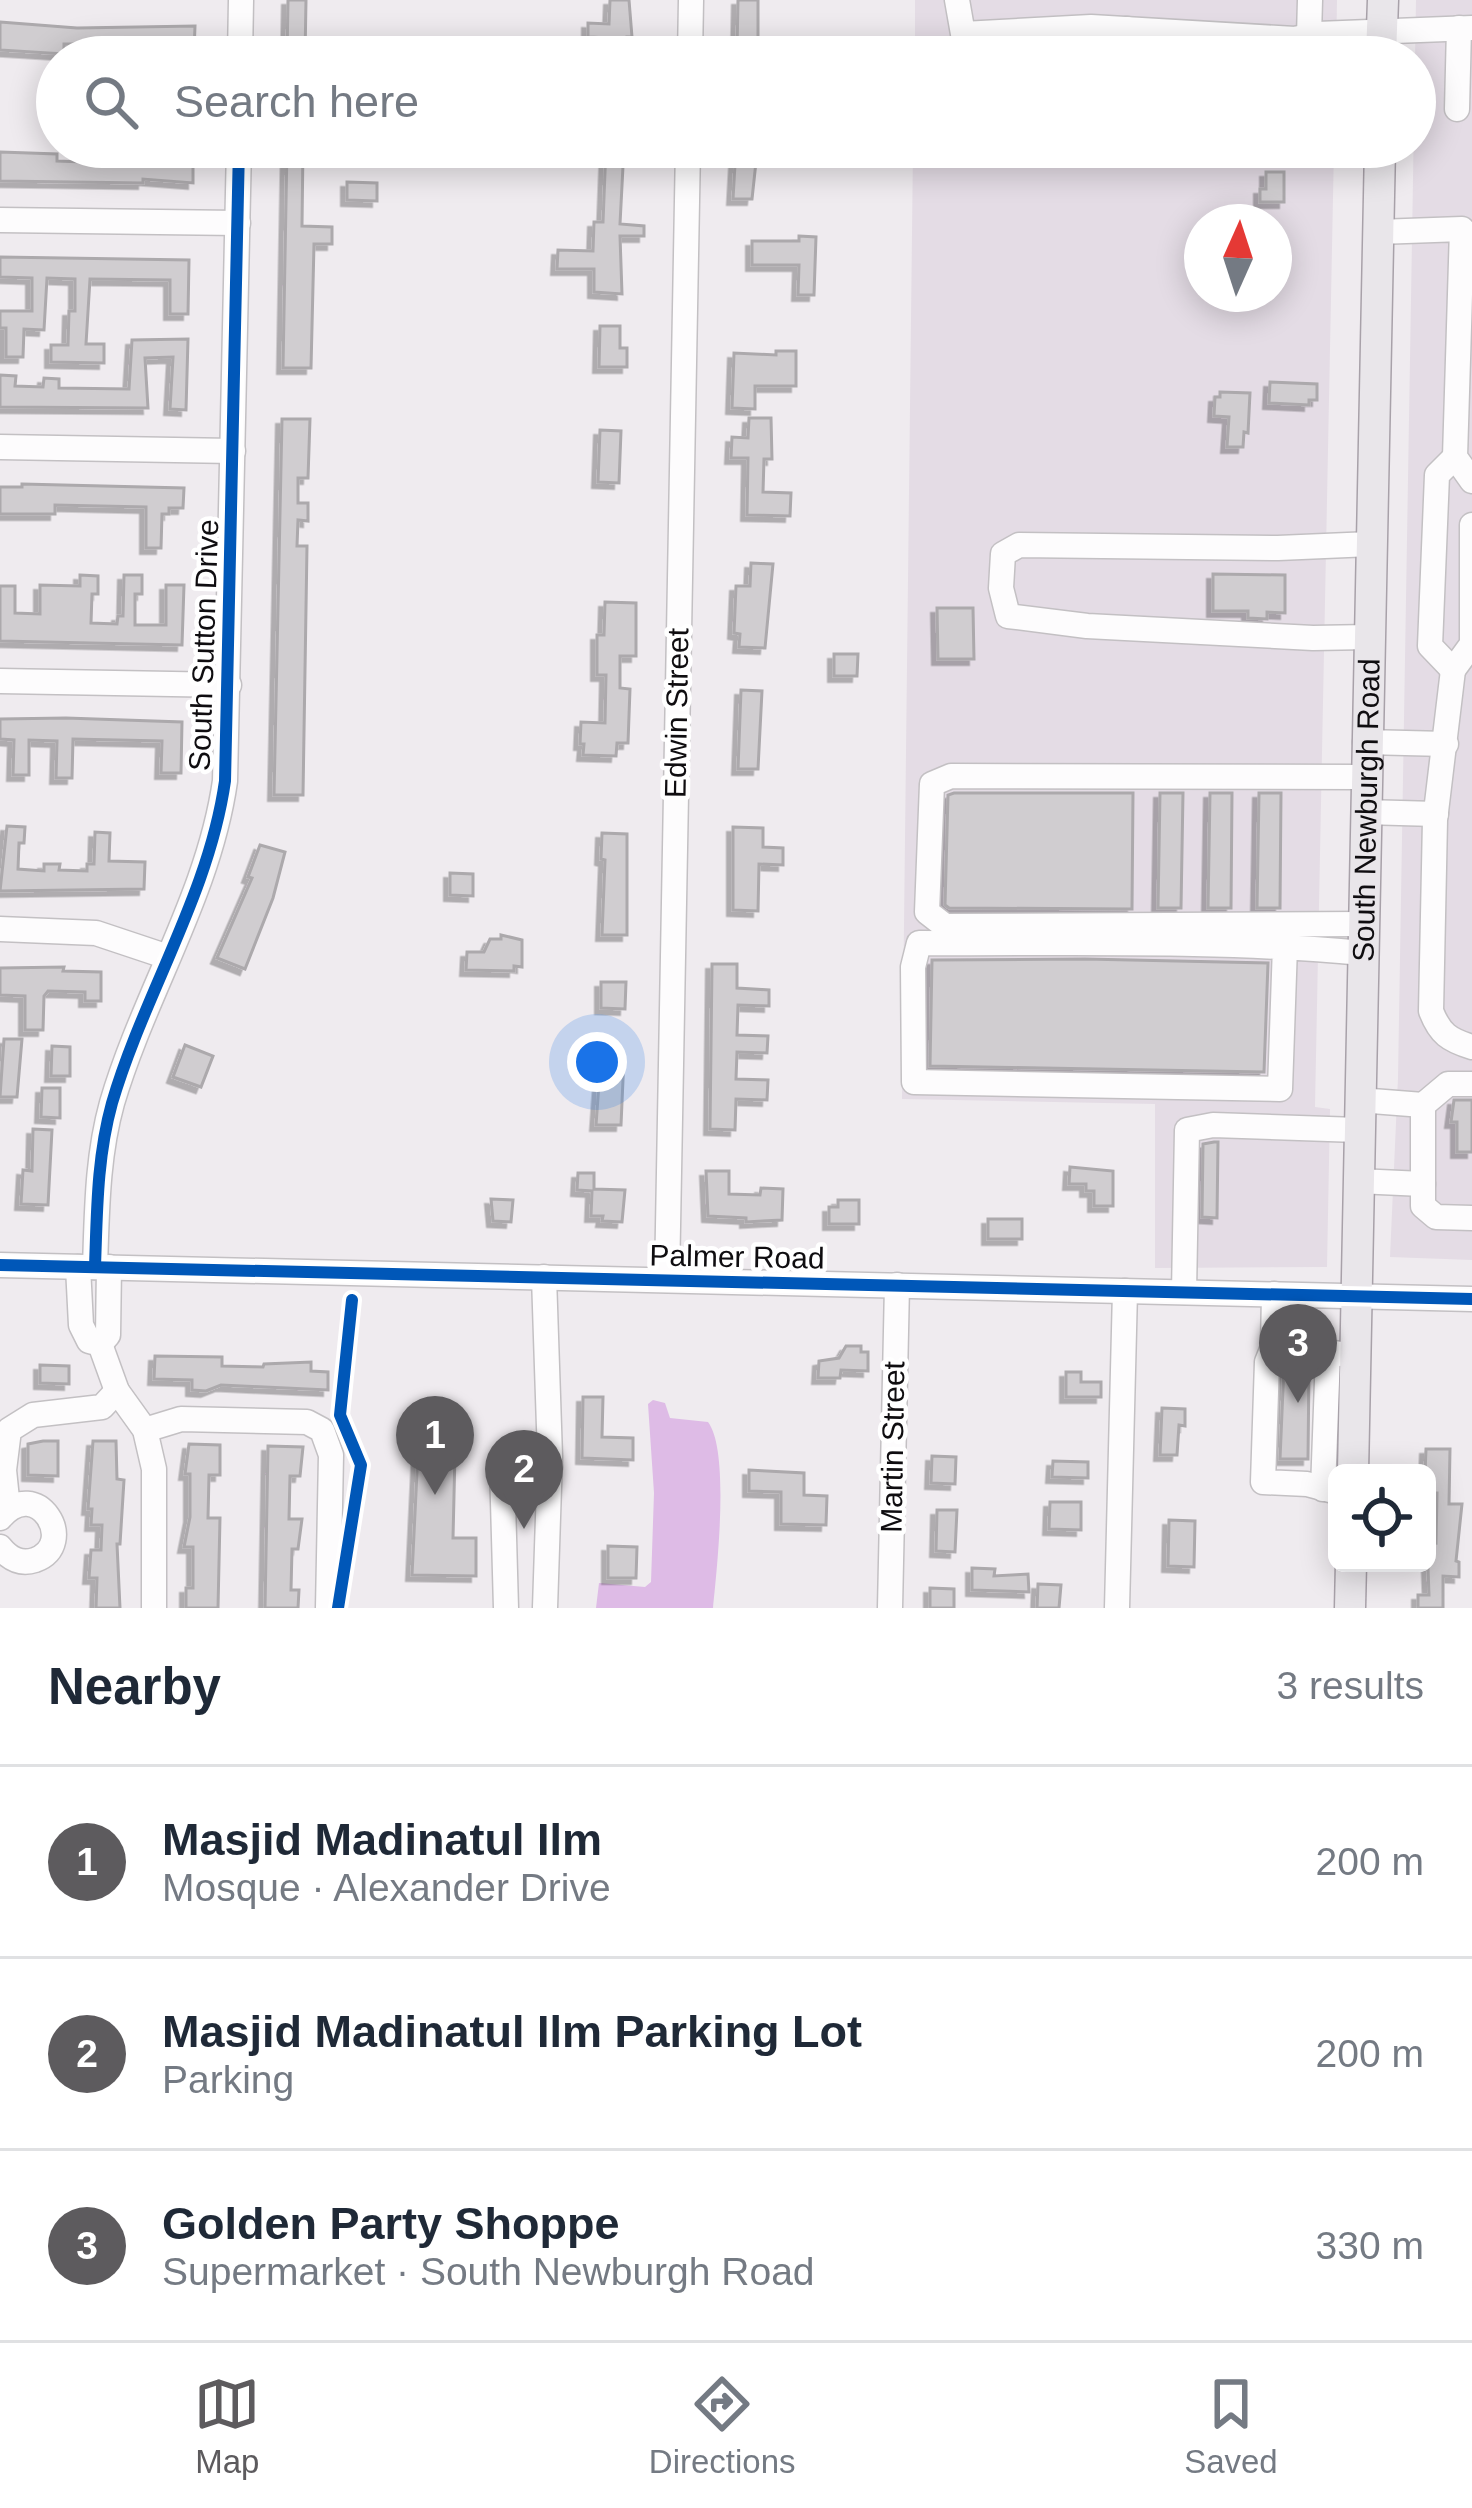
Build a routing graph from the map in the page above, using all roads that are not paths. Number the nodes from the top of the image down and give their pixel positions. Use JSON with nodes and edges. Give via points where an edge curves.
{"nodes":[{"id":1,"x":241,"y":0,"type":"edge"},
{"id":2,"x":691,"y":0,"type":"edge"},
{"id":3,"x":957,"y":0,"type":"edge"},
{"id":4,"x":1310,"y":0,"type":"edge"},
{"id":5,"x":1466,"y":28,"type":"edge"},
{"id":6,"x":1127,"y":29,"type":"junction"},
{"id":7,"x":1382,"y":29,"type":"edge"},
{"id":8,"x":1046,"y":30,"type":"junction"},
{"id":9,"x":240,"y":36,"type":"edge"},
{"id":10,"x":690,"y":36,"type":"edge"},
{"id":11,"x":962,"y":36,"type":"edge"},
{"id":12,"x":1015,"y":36,"type":"edge"},
{"id":13,"x":1046,"y":36,"type":"edge"},
{"id":14,"x":1127,"y":36,"type":"edge"},
{"id":15,"x":1208,"y":36,"type":"edge"},
{"id":16,"x":1302,"y":36,"type":"edge"},
{"id":17,"x":1344,"y":36,"type":"edge"},
{"id":18,"x":1457,"y":109,"type":"dead end"},
{"id":19,"x":239,"y":168,"type":"edge"},
{"id":20,"x":688,"y":168,"type":"edge"},
{"id":21,"x":1379,"y":168,"type":"edge"},
{"id":22,"x":0,"y":220,"type":"edge"},
{"id":23,"x":238,"y":223,"type":"junction"},
{"id":24,"x":1378,"y":232,"type":"junction"},
{"id":25,"x":0,"y":447,"type":"edge"},
{"id":26,"x":233,"y":451,"type":"junction"},
{"id":27,"x":1455,"y":457,"type":"junction"},
{"id":28,"x":1472,"y":481,"type":"edge"},
{"id":29,"x":1472,"y":525,"type":"edge"},
{"id":30,"x":1371,"y":544,"type":"junction"},
{"id":31,"x":1369,"y":637,"type":"junction"},
{"id":32,"x":1454,"y":670,"type":"junction"},
{"id":33,"x":0,"y":681,"type":"edge"},
{"id":34,"x":229,"y":685,"type":"junction"},
{"id":35,"x":1365,"y":742,"type":"junction"},
{"id":36,"x":1447,"y":744,"type":"junction"},
{"id":37,"x":1364,"y":777,"type":"junction"},
{"id":38,"x":1364,"y":812,"type":"junction"},
{"id":39,"x":1436,"y":814,"type":"junction"},
{"id":40,"x":0,"y":928,"type":"edge"},
{"id":41,"x":1362,"y":939,"type":"junction"},
{"id":42,"x":1285,"y":946,"type":"junction"},
{"id":43,"x":168,"y":956,"type":"junction"},
{"id":44,"x":1472,"y":1047,"type":"edge"},
{"id":45,"x":1472,"y":1084,"type":"edge"},
{"id":46,"x":1423,"y":1105,"type":"junction"},
{"id":47,"x":1359,"y":1115,"type":"junction"},
{"id":48,"x":1357,"y":1181,"type":"junction"},
{"id":49,"x":1423,"y":1184,"type":"junction"},
{"id":50,"x":1472,"y":1219,"type":"edge"},
{"id":51,"x":0,"y":1265,"type":"edge"},
{"id":52,"x":94,"y":1267,"type":"junction"},
{"id":53,"x":544,"y":1276,"type":"junction"},
{"id":54,"x":667,"y":1280,"type":"junction"},
{"id":55,"x":897,"y":1285,"type":"junction"},
{"id":56,"x":1125,"y":1291,"type":"junction"},
{"id":57,"x":1184,"y":1292,"type":"junction"},
{"id":58,"x":1274,"y":1294,"type":"junction"},
{"id":59,"x":1355,"y":1295,"type":"junction"},
{"id":60,"x":1472,"y":1299,"type":"edge"},
{"id":61,"x":1273,"y":1347,"type":"junction"},
{"id":62,"x":1341,"y":1354,"type":"junction"},
{"id":63,"x":117,"y":1390,"type":"junction"},
{"id":64,"x":145,"y":1430,"type":"junction"},
{"id":65,"x":1332,"y":1464,"type":"edge"},
{"id":66,"x":1352,"y":1464,"type":"edge"},
{"id":67,"x":550,"y":1467,"type":"junction"},
{"id":68,"x":1328,"y":1490,"type":"edge"},
{"id":69,"x":4,"y":1514,"type":"edge"},
{"id":70,"x":0,"y":1547,"type":"edge"},
{"id":71,"x":1351,"y":1572,"type":"edge"},
{"id":72,"x":154,"y":1608,"type":"edge"},
{"id":73,"x":328,"y":1608,"type":"edge"},
{"id":74,"x":506,"y":1608,"type":"edge"},
{"id":75,"x":544,"y":1608,"type":"edge"},
{"id":76,"x":890,"y":1608,"type":"edge"},
{"id":77,"x":1117,"y":1608,"type":"edge"},
{"id":78,"x":1350,"y":1608,"type":"edge"}],
"edges":[{"from":1,"to":9,"type":"street"},
{"from":2,"to":10,"type":"street"},
{"from":3,"to":11,"type":"street"},
{"from":4,"to":16,"type":"street"},
{"from":5,"to":7,"type":"street"},
{"from":5,"to":18,"type":"street"},
{"from":6,"to":8,"type":"street"},
{"from":6,"to":14,"type":"street"},
{"from":6,"to":15,"type":"street"},
{"from":7,"to":17,"type":"street"},
{"from":8,"to":12,"type":"street"},
{"from":8,"to":13,"type":"street"},
{"from":19,"to":23,"type":"street","name":"South Sutton Drive"},
{"from":20,"to":54,"type":"street","name":"Edwin Street"},
{"from":21,"to":24,"type":"main road","name":"South Newburgh Road"},
{"from":22,"to":23,"type":"street"},
{"from":23,"to":26,"type":"street","name":"South Sutton Drive"},
{"from":24,"to":27,"type":"street","via":[[1462,230]]},
{"from":24,"to":30,"type":"main road","name":"South Newburgh Road"},
{"from":25,"to":26,"type":"street"},
{"from":26,"to":34,"type":"street","name":"South Sutton Drive"},
{"from":27,"to":28,"type":"street"},
{"from":27,"to":32,"type":"street","via":[[1437,475],[1430,646]]},
{"from":29,"to":32,"type":"street","via":[[1472,644]]},
{"from":30,"to":31,"type":"main road","name":"South Newburgh Road"},
{"from":30,"to":31,"type":"street","via":[[1019,545],[1003,554],[1001,588],[1008,616]]},
{"from":31,"to":35,"type":"main road","name":"South Newburgh Road"},
{"from":32,"to":36,"type":"street"},
{"from":33,"to":34,"type":"street"},
{"from":34,"to":43,"type":"street","name":"South Sutton Drive","via":[[223,796]]},
{"from":35,"to":36,"type":"street"},
{"from":35,"to":37,"type":"main road","name":"South Newburgh Road"},
{"from":36,"to":39,"type":"street"},
{"from":37,"to":38,"type":"main road","name":"South Newburgh Road"},
{"from":37,"to":41,"type":"street","via":[[951,776],[932,784],[928,913],[945,926]]},
{"from":38,"to":39,"type":"street"},
{"from":38,"to":41,"type":"main road","name":"South Newburgh Road"},
{"from":39,"to":44,"type":"street","via":[[1431,1011],[1449,1040]]},
{"from":40,"to":43,"type":"street","via":[[97,933]]},
{"from":41,"to":42,"type":"street"},
{"from":41,"to":47,"type":"main road","name":"South Newburgh Road"},
{"from":42,"to":42,"type":"street","via":[[919,943],[914,1082],[1280,1089]]},
{"from":43,"to":52,"type":"street","name":"South Sutton Drive","via":[[105,1129]]},
{"from":45,"to":46,"type":"street","via":[[1448,1084]]},
{"from":46,"to":47,"type":"street"},
{"from":46,"to":49,"type":"street"},
{"from":47,"to":48,"type":"main road","name":"South Newburgh Road"},
{"from":47,"to":57,"type":"street","via":[[1187,1130]]},
{"from":48,"to":49,"type":"street"},
{"from":48,"to":59,"type":"main road","name":"South Newburgh Road"},
{"from":49,"to":50,"type":"street","via":[[1430,1214]]},
{"from":51,"to":52,"type":"street","name":"Palmer Road"},
{"from":52,"to":53,"type":"street","name":"Palmer Road"},
{"from":52,"to":63,"type":"street","name":"South Sutton Drive","via":[[81,1325],[100,1344]]},
{"from":53,"to":54,"type":"street","name":"Palmer Road"},
{"from":53,"to":67,"type":"street"},
{"from":54,"to":55,"type":"street","name":"Palmer Road"},
{"from":55,"to":56,"type":"street","name":"Palmer Road"},
{"from":55,"to":76,"type":"street","name":"Martin Street"},
{"from":56,"to":57,"type":"street","name":"Palmer Road"},
{"from":56,"to":77,"type":"street"},
{"from":57,"to":58,"type":"street","name":"Palmer Road"},
{"from":58,"to":59,"type":"street","name":"Palmer Road"},
{"from":58,"to":61,"type":"street"},
{"from":59,"to":60,"type":"street","name":"Palmer Road"},
{"from":59,"to":62,"type":"main road","name":"South Newburgh Road"},
{"from":61,"to":62,"type":"street"},
{"from":61,"to":68,"type":"street","via":[[1263,1482]]},
{"from":62,"to":65,"type":"street"},
{"from":62,"to":66,"type":"main road","name":"South Newburgh Road"},
{"from":63,"to":64,"type":"street","name":"South Sutton Drive"},
{"from":63,"to":69,"type":"street","via":[[102,1407],[33,1414],[9,1430]]},
{"from":64,"to":72,"type":"street","via":[[154,1469]]},
{"from":64,"to":73,"type":"street","via":[[181,1419],[307,1422],[322,1430],[331,1455]]},
{"from":67,"to":74,"type":"street","via":[[502,1466]]},
{"from":67,"to":75,"type":"street"},
{"from":69,"to":70,"type":"street","via":[[25,1504],[42,1509],[53,1541],[32,1561]]},
{"from":71,"to":78,"type":"main road"}]}
